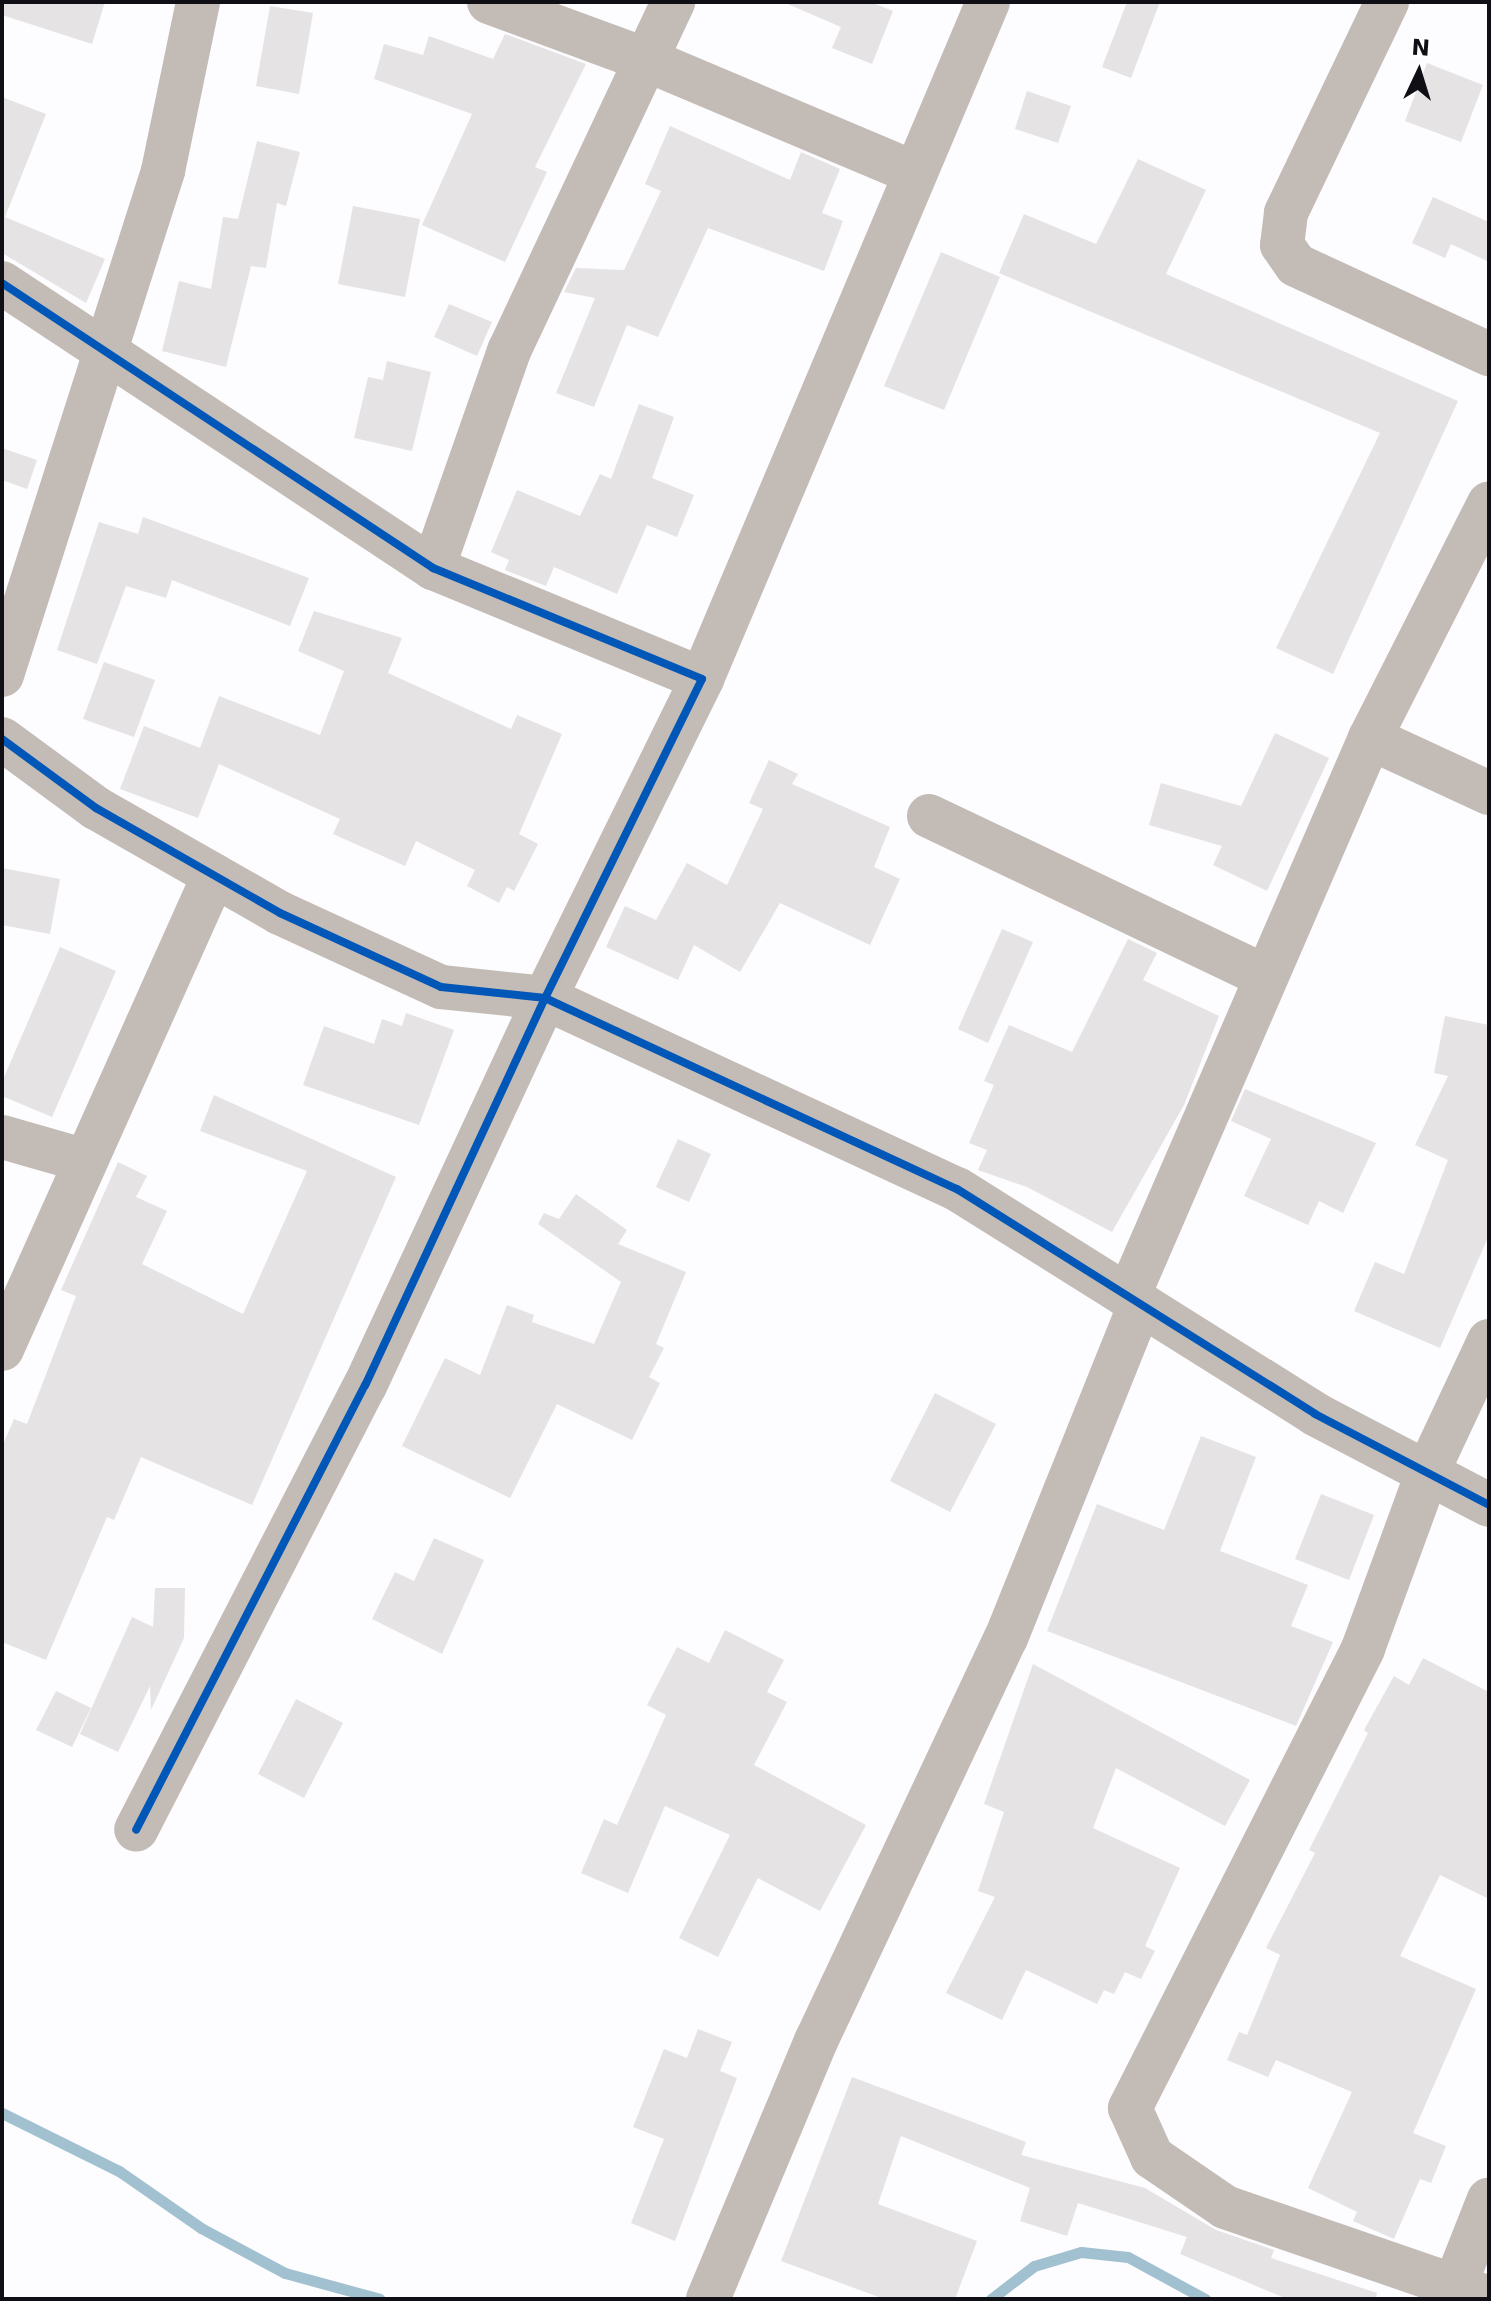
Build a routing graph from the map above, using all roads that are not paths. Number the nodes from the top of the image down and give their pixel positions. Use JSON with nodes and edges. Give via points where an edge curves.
{"nodes":[{"id":1,"x":198,"y":2,"type":"edge"},
{"id":2,"x":489,"y":2,"type":"edge"},
{"id":3,"x":673,"y":2,"type":"edge"},
{"id":4,"x":988,"y":2,"type":"edge"},
{"id":5,"x":1387,"y":2,"type":"edge"},
{"id":6,"x":647,"y":60,"type":"junction"},
{"id":7,"x":914,"y":173,"type":"junction"},
{"id":8,"x":2,"y":283,"type":"edge"},
{"id":9,"x":107,"y":352,"type":"junction"},
{"id":10,"x":1489,"y":354,"type":"edge"},
{"id":11,"x":1489,"y":503,"type":"edge"},
{"id":12,"x":433,"y":568,"type":"junction"},
{"id":13,"x":2,"y":675,"type":"edge"},
{"id":14,"x":702,"y":679,"type":"junction"},
{"id":15,"x":1370,"y":738,"type":"junction"},
{"id":16,"x":2,"y":739,"type":"edge"},
{"id":17,"x":1489,"y":793,"type":"edge"},
{"id":18,"x":929,"y":816,"type":"dead end"},
{"id":19,"x":214,"y":875,"type":"junction"},
{"id":20,"x":1263,"y":975,"type":"junction"},
{"id":21,"x":545,"y":998,"type":"junction"},
{"id":22,"x":2,"y":1137,"type":"edge"},
{"id":23,"x":86,"y":1161,"type":"junction"},
{"id":24,"x":1134,"y":1301,"type":"junction"},
{"id":25,"x":1489,"y":1341,"type":"edge"},
{"id":26,"x":2,"y":1349,"type":"edge"},
{"id":27,"x":1428,"y":1471,"type":"junction"},
{"id":28,"x":1489,"y":1505,"type":"edge"},
{"id":29,"x":136,"y":1830,"type":"dead end"},
{"id":30,"x":1489,"y":2199,"type":"edge"},
{"id":31,"x":1472,"y":2291,"type":"edge"},
{"id":32,"x":708,"y":2299,"type":"edge"}],
"edges":[{"from":1,"to":9,"type":"street","via":[[163,171]]},
{"from":2,"to":6,"type":"street"},
{"from":3,"to":6,"type":"street"},
{"from":4,"to":7,"type":"street"},
{"from":5,"to":10,"type":"street","via":[[1286,213],[1282,245],[1296,265]]},
{"from":6,"to":7,"type":"street"},
{"from":6,"to":12,"type":"street","via":[[509,351]]},
{"from":7,"to":14,"type":"street"},
{"from":8,"to":9,"type":"street"},
{"from":9,"to":12,"type":"street"},
{"from":9,"to":13,"type":"street"},
{"from":11,"to":15,"type":"street"},
{"from":12,"to":14,"type":"street"},
{"from":14,"to":21,"type":"street"},
{"from":15,"to":17,"type":"street"},
{"from":15,"to":20,"type":"street"},
{"from":16,"to":19,"type":"street","via":[[96,808]]},
{"from":18,"to":20,"type":"street"},
{"from":19,"to":21,"type":"street","via":[[441,987]]},
{"from":19,"to":23,"type":"street"},
{"from":20,"to":24,"type":"street"},
{"from":21,"to":24,"type":"street","via":[[957,1189]]},
{"from":21,"to":29,"type":"street","via":[[365,1385]]},
{"from":22,"to":23,"type":"street"},
{"from":23,"to":26,"type":"street"},
{"from":24,"to":27,"type":"street","via":[[1315,1414]]},
{"from":24,"to":32,"type":"street","via":[[1006,1638],[816,2041]]},
{"from":25,"to":27,"type":"street"},
{"from":27,"to":28,"type":"street"},
{"from":27,"to":31,"type":"street","via":[[1363,1649],[1130,2108],[1152,2157],[1225,2207]]},
{"from":30,"to":31,"type":"street"}]}
